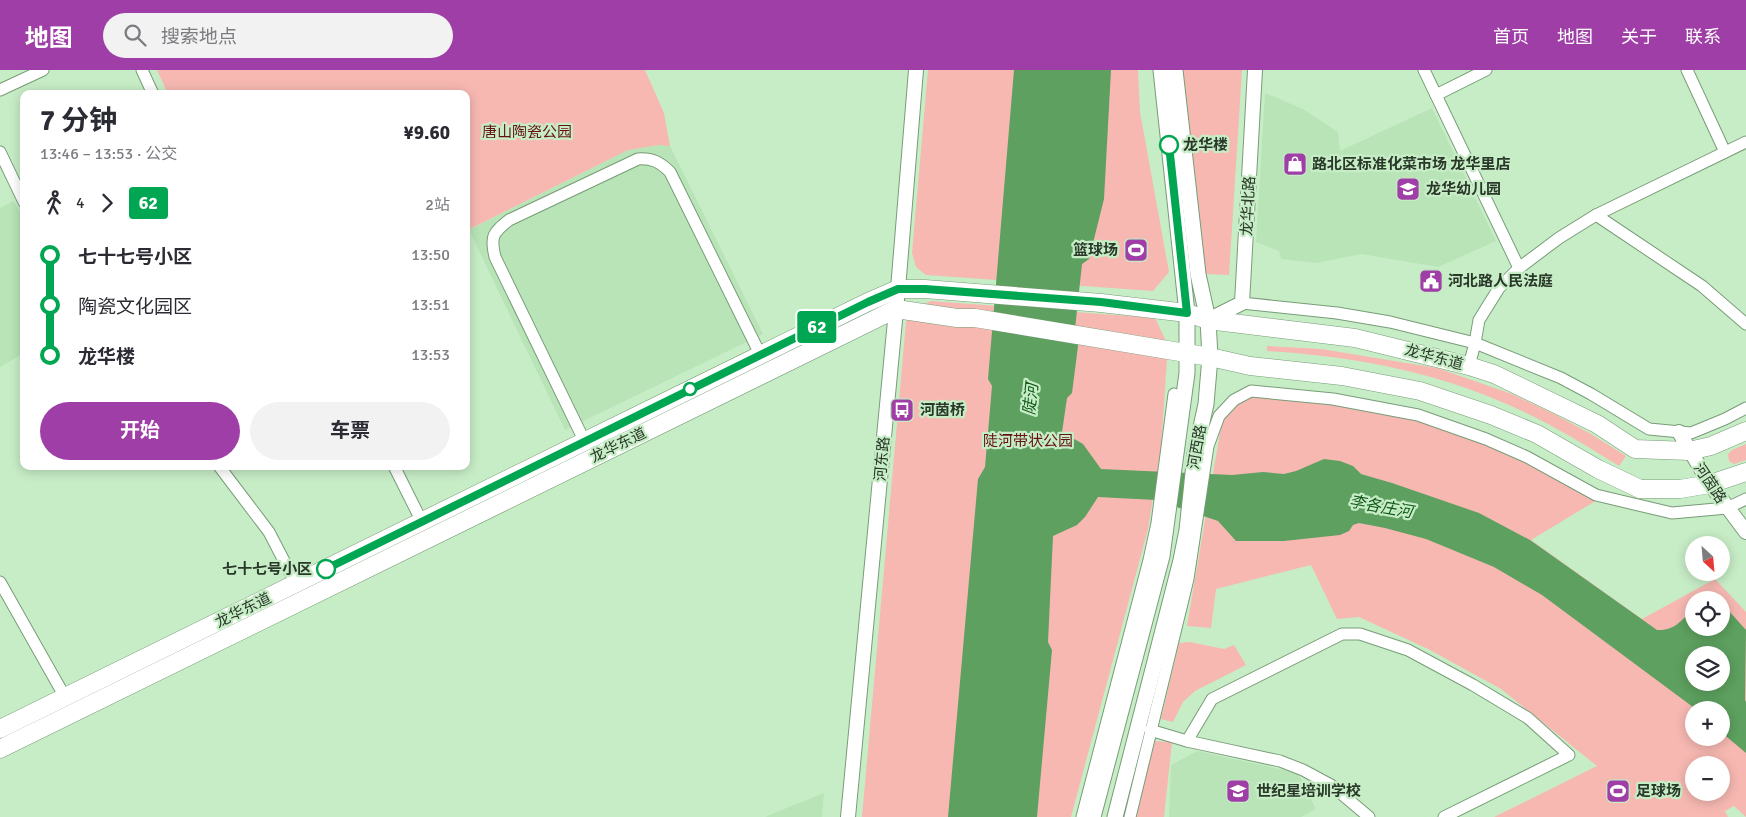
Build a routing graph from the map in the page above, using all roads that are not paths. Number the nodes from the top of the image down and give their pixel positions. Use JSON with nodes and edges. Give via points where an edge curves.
{"nodes":[{"id":1,"x":43,"y":70,"type":"edge"},
{"id":2,"x":142,"y":70,"type":"edge"},
{"id":3,"x":916,"y":70,"type":"edge"},
{"id":4,"x":1161,"y":70,"type":"edge"},
{"id":5,"x":1175,"y":70,"type":"edge"},
{"id":6,"x":1255,"y":70,"type":"edge"},
{"id":7,"x":1424,"y":70,"type":"edge"},
{"id":8,"x":1486,"y":70,"type":"edge"},
{"id":9,"x":1687,"y":70,"type":"edge"},
{"id":10,"x":0,"y":90,"type":"edge"},
{"id":11,"x":151,"y":90,"type":"edge"},
{"id":12,"x":1436,"y":95,"type":"junction"},
{"id":13,"x":1746,"y":142,"type":"edge"},
{"id":14,"x":0,"y":152,"type":"edge"},
{"id":15,"x":1725,"y":152,"type":"junction"},
{"id":16,"x":20,"y":194,"type":"edge"},
{"id":17,"x":1596,"y":215,"type":"junction"},
{"id":18,"x":1518,"y":268,"type":"junction"},
{"id":19,"x":898,"y":289,"type":"junction"},
{"id":20,"x":1242,"y":303,"type":"junction"},
{"id":21,"x":896,"y":308,"type":"junction"},
{"id":22,"x":1187,"y":313,"type":"junction"},
{"id":23,"x":1208,"y":320,"type":"junction"},
{"id":24,"x":1746,"y":324,"type":"edge"},
{"id":25,"x":1475,"y":343,"type":"junction"},
{"id":26,"x":1187,"y":353,"type":"junction"},
{"id":27,"x":760,"y":354,"type":"junction"},
{"id":28,"x":1210,"y":356,"type":"junction"},
{"id":29,"x":1469,"y":366,"type":"junction"},
{"id":30,"x":1174,"y":394,"type":"dead end"},
{"id":31,"x":1746,"y":408,"type":"edge"},
{"id":32,"x":1746,"y":431,"type":"edge"},
{"id":33,"x":1679,"y":432,"type":"junction"},
{"id":34,"x":587,"y":441,"type":"junction"},
{"id":35,"x":1201,"y":450,"type":"junction"},
{"id":36,"x":1689,"y":451,"type":"junction"},
{"id":37,"x":1172,"y":454,"type":"junction"},
{"id":38,"x":222,"y":470,"type":"edge"},
{"id":39,"x":396,"y":470,"type":"edge"},
{"id":40,"x":1746,"y":472,"type":"edge"},
{"id":41,"x":1710,"y":484,"type":"junction"},
{"id":42,"x":1746,"y":498,"type":"edge"},
{"id":43,"x":1728,"y":508,"type":"junction"},
{"id":44,"x":422,"y":522,"type":"junction"},
{"id":45,"x":1162,"y":524,"type":"junction"},
{"id":46,"x":1192,"y":528,"type":"junction"},
{"id":47,"x":1746,"y":532,"type":"edge"},
{"id":48,"x":0,"y":582,"type":"edge"},
{"id":49,"x":296,"y":584,"type":"junction"},
{"id":50,"x":65,"y":697,"type":"junction"},
{"id":51,"x":0,"y":729,"type":"edge"},
{"id":52,"x":1150,"y":730,"type":"junction"},
{"id":53,"x":1187,"y":741,"type":"junction"},
{"id":54,"x":0,"y":749,"type":"edge"},
{"id":55,"x":848,"y":817,"type":"edge"},
{"id":56,"x":1082,"y":817,"type":"edge"},
{"id":57,"x":1092,"y":817,"type":"edge"},
{"id":58,"x":1115,"y":817,"type":"edge"},
{"id":59,"x":1130,"y":817,"type":"edge"},
{"id":60,"x":1369,"y":817,"type":"edge"},
{"id":61,"x":1444,"y":817,"type":"edge"}],
"edges":[{"from":1,"to":10,"type":"street"},
{"from":2,"to":11,"type":"street"},
{"from":3,"to":19,"type":"street","name":"河东路"},
{"from":4,"to":22,"type":"main road","name":"河西路"},
{"from":5,"to":23,"type":"main road","name":"河西路","via":[[1198,274]]},
{"from":6,"to":20,"type":"street","name":"龙华北路"},
{"from":7,"to":12,"type":"street"},
{"from":8,"to":12,"type":"street"},
{"from":9,"to":15,"type":"street"},
{"from":12,"to":18,"type":"street"},
{"from":13,"to":15,"type":"street"},
{"from":14,"to":16,"type":"street"},
{"from":15,"to":17,"type":"street"},
{"from":17,"to":18,"type":"street"},
{"from":17,"to":24,"type":"street","via":[[1702,286]]},
{"from":18,"to":25,"type":"street","via":[[1499,288],[1479,320]]},
{"from":19,"to":21,"type":"street","name":"河东路"},
{"from":19,"to":22,"type":"main road","name":"龙华东道","via":[[1101,302]]},
{"from":19,"to":27,"type":"main road","name":"龙华东道"},
{"from":20,"to":23,"type":"street"},
{"from":20,"to":25,"type":"street","via":[[1390,322]]},
{"from":21,"to":26,"type":"main road"},
{"from":21,"to":54,"type":"main road","name":"龙华东道"},
{"from":21,"to":55,"type":"street","name":"河东路"},
{"from":22,"to":23,"type":"main road","name":"龙华东道"},
{"from":22,"to":26,"type":"main road","name":"河西路"},
{"from":23,"to":28,"type":"main road","name":"河西路"},
{"from":23,"to":29,"type":"main road","name":"龙华东道","via":[[1355,338]]},
{"from":25,"to":29,"type":"street"},
{"from":25,"to":33,"type":"street","via":[[1561,378],[1649,430]]},
{"from":26,"to":28,"type":"main road"},
{"from":26,"to":37,"type":"main road","name":"河西路","via":[[1187,373]]},
{"from":27,"to":34,"type":"main road","name":"龙华东道"},
{"from":27,"to":34,"type":"street","via":[[670,172],[661,164],[650,159],[638,159],[509,220],[495,232],[492,242],[495,257]]},
{"from":28,"to":35,"type":"main road","name":"河西路"},
{"from":28,"to":41,"type":"main road","via":[[1250,366],[1342,376],[1420,391],[1537,434],[1640,489]]},
{"from":29,"to":36,"type":"main road","name":"龙华东道","via":[[1494,374],[1580,415],[1635,449]]},
{"from":30,"to":37,"type":"street"},
{"from":31,"to":33,"type":"street","via":[[1691,433]]},
{"from":32,"to":36,"type":"main road","name":"龙华东道","via":[[1711,446]]},
{"from":33,"to":36,"type":"street","name":"河茵路"},
{"from":34,"to":44,"type":"main road","name":"龙华东道"},
{"from":35,"to":43,"type":"street","via":[[1218,416],[1234,400],[1251,390],[1333,399],[1418,415],[1486,439],[1527,457],[1596,495],[1672,513]]},
{"from":35,"to":46,"type":"main road","name":"河西路"},
{"from":36,"to":41,"type":"street","name":"河茵路"},
{"from":37,"to":45,"type":"main road","name":"河西路"},
{"from":38,"to":49,"type":"street","via":[[268,532]]},
{"from":39,"to":44,"type":"street"},
{"from":40,"to":41,"type":"main road"},
{"from":41,"to":43,"type":"street","name":"河茵路"},
{"from":42,"to":43,"type":"street"},
{"from":43,"to":47,"type":"street","name":"河茵路"},
{"from":44,"to":49,"type":"main road","name":"龙华东道"},
{"from":45,"to":56,"type":"street","via":[[1149,560]]},
{"from":45,"to":57,"type":"main road","name":"河西路","via":[[1162,556]]},
{"from":46,"to":52,"type":"street","via":[[1188,579]]},
{"from":46,"to":58,"type":"main road","name":"河西路"},
{"from":48,"to":50,"type":"street"},
{"from":49,"to":50,"type":"main road","name":"龙华东道"},
{"from":50,"to":51,"type":"main road","name":"龙华东道"},
{"from":52,"to":53,"type":"street"},
{"from":52,"to":59,"type":"street"},
{"from":53,"to":60,"type":"street","via":[[1280,761],[1304,770],[1331,785]]},
{"from":53,"to":61,"type":"street","via":[[1212,699],[1342,634],[1360,634],[1408,650],[1473,685],[1528,718],[1568,755]]}]}
